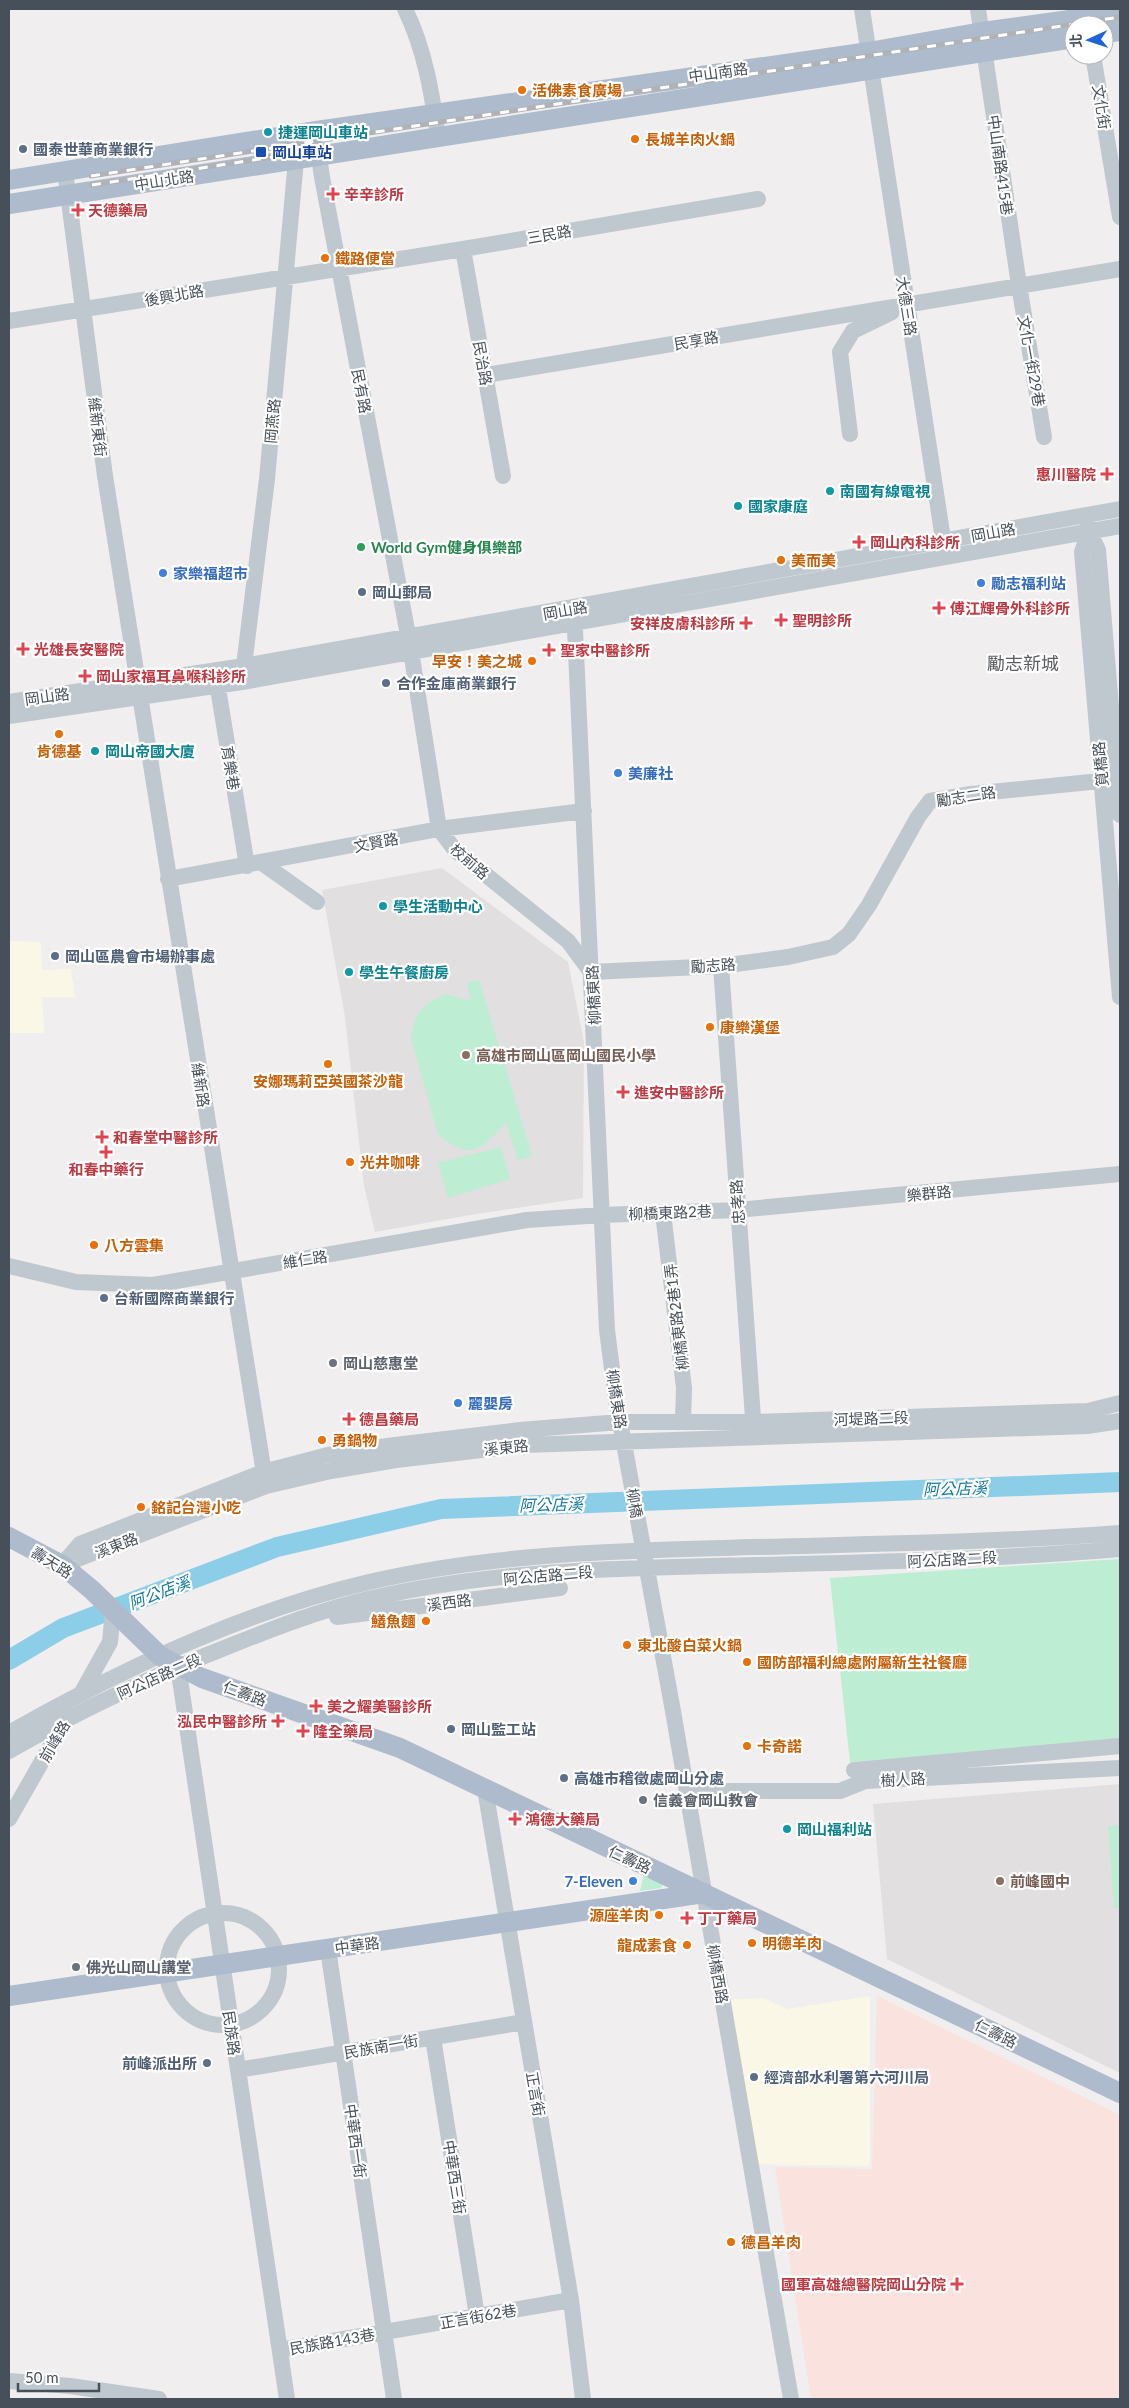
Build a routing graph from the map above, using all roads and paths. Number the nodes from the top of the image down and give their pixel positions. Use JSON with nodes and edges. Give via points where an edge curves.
{"nodes":[{"id":1,"x":405,"y":9,"type":"edge"},
{"id":2,"x":862,"y":9,"type":"edge"},
{"id":3,"x":978,"y":9,"type":"edge"},
{"id":4,"x":1120,"y":13,"type":"edge"},
{"id":5,"x":1064,"y":38,"type":"edge"},
{"id":6,"x":983,"y":42,"type":"junction"},
{"id":7,"x":870,"y":61,"type":"junction"},
{"id":8,"x":1095,"y":65,"type":"edge"},
{"id":9,"x":434,"y":114,"type":"junction"},
{"id":10,"x":315,"y":131,"type":"junction"},
{"id":11,"x":438,"y":138,"type":"junction"},
{"id":12,"x":319,"y":156,"type":"junction"},
{"id":13,"x":296,"y":160,"type":"junction"},
{"id":14,"x":66,"y":171,"type":"junction"},
{"id":15,"x":9,"y":180,"type":"edge"},
{"id":16,"x":68,"y":195,"type":"junction"},
{"id":17,"x":758,"y":199,"type":"dead end"},
{"id":18,"x":9,"y":204,"type":"edge"},
{"id":19,"x":1120,"y":217,"type":"edge"},
{"id":20,"x":463,"y":249,"type":"junction"},
{"id":21,"x":339,"y":269,"type":"junction"},
{"id":22,"x":1120,"y":269,"type":"edge"},
{"id":23,"x":285,"y":277,"type":"junction"},
{"id":24,"x":1019,"y":285,"type":"junction"},
{"id":25,"x":907,"y":304,"type":"junction"},
{"id":26,"x":83,"y":310,"type":"junction"},
{"id":27,"x":9,"y":321,"type":"edge"},
{"id":28,"x":486,"y":375,"type":"junction"},
{"id":29,"x":850,"y":434,"type":"dead end"},
{"id":30,"x":1044,"y":437,"type":"dead end"},
{"id":31,"x":503,"y":476,"type":"dead end"},
{"id":32,"x":1120,"y":509,"type":"edge"},
{"id":33,"x":1088,"y":523,"type":"junction"},
{"id":34,"x":1120,"y":526,"type":"edge"},
{"id":35,"x":944,"y":549,"type":"junction"},
{"id":36,"x":575,"y":616,"type":"junction"},
{"id":37,"x":409,"y":644,"type":"junction"},
{"id":38,"x":243,"y":674,"type":"junction"},
{"id":39,"x":216,"y":678,"type":"junction"},
{"id":40,"x":138,"y":690,"type":"junction"},
{"id":41,"x":9,"y":702,"type":"edge"},
{"id":42,"x":9,"y":716,"type":"edge"},
{"id":43,"x":1113,"y":780,"type":"edge"},
{"id":44,"x":584,"y":811,"type":"junction"},
{"id":45,"x":1120,"y":815,"type":"edge"},
{"id":46,"x":439,"y":829,"type":"junction"},
{"id":47,"x":255,"y":864,"type":"junction"},
{"id":48,"x":168,"y":879,"type":"junction"},
{"id":49,"x":317,"y":902,"type":"dead end"},
{"id":50,"x":1117,"y":924,"type":"edge"},
{"id":51,"x":833,"y":947,"type":"joint"},
{"id":52,"x":721,"y":966,"type":"junction"},
{"id":53,"x":592,"y":972,"type":"junction"},
{"id":54,"x":1120,"y":997,"type":"edge"},
{"id":55,"x":1120,"y":1174,"type":"edge"},
{"id":56,"x":737,"y":1210,"type":"junction"},
{"id":57,"x":663,"y":1213,"type":"junction"},
{"id":58,"x":602,"y":1215,"type":"junction"},
{"id":59,"x":9,"y":1266,"type":"edge"},
{"id":60,"x":230,"y":1271,"type":"junction"},
{"id":61,"x":1120,"y":1403,"type":"edge"},
{"id":62,"x":683,"y":1421,"type":"junction"},
{"id":63,"x":1120,"y":1421,"type":"edge"},
{"id":64,"x":620,"y":1422,"type":"junction"},
{"id":65,"x":754,"y":1422,"type":"junction"},
{"id":66,"x":754,"y":1438,"type":"junction"},
{"id":67,"x":625,"y":1447,"type":"junction"},
{"id":68,"x":264,"y":1479,"type":"junction"},
{"id":69,"x":1120,"y":1533,"type":"edge"},
{"id":70,"x":9,"y":1537,"type":"edge"},
{"id":71,"x":942,"y":1542,"type":"junction"},
{"id":72,"x":642,"y":1543,"type":"junction"},
{"id":73,"x":829,"y":1545,"type":"junction"},
{"id":74,"x":1120,"y":1549,"type":"edge"},
{"id":75,"x":942,"y":1560,"type":"junction"},
{"id":76,"x":830,"y":1563,"type":"junction"},
{"id":77,"x":62,"y":1565,"type":"junction"},
{"id":78,"x":647,"y":1567,"type":"junction"},
{"id":79,"x":560,"y":1588,"type":"dead end"},
{"id":80,"x":113,"y":1611,"type":"junction"},
{"id":81,"x":337,"y":1617,"type":"dead end"},
{"id":82,"x":160,"y":1656,"type":"junction"},
{"id":83,"x":178,"y":1666,"type":"junction"},
{"id":84,"x":83,"y":1691,"type":"junction"},
{"id":85,"x":67,"y":1718,"type":"junction"},
{"id":86,"x":9,"y":1733,"type":"edge"},
{"id":87,"x":1120,"y":1746,"type":"edge"},
{"id":88,"x":9,"y":1752,"type":"edge"},
{"id":89,"x":1052,"y":1752,"type":"junction"},
{"id":90,"x":1120,"y":1768,"type":"edge"},
{"id":91,"x":854,"y":1770,"type":"dead end"},
{"id":92,"x":1053,"y":1772,"type":"junction"},
{"id":93,"x":485,"y":1789,"type":"junction"},
{"id":94,"x":687,"y":1791,"type":"junction"},
{"id":95,"x":9,"y":1820,"type":"edge"},
{"id":96,"x":704,"y":1893,"type":"junction"},
{"id":97,"x":215,"y":1913,"type":"junction"},
{"id":98,"x":507,"y":1922,"type":"junction"},
{"id":99,"x":328,"y":1949,"type":"junction"},
{"id":100,"x":278,"y":1956,"type":"junction"},
{"id":101,"x":222,"y":1965,"type":"junction"},
{"id":102,"x":166,"y":1973,"type":"junction"},
{"id":103,"x":9,"y":1996,"type":"edge"},
{"id":104,"x":524,"y":2022,"type":"junction"},
{"id":105,"x":231,"y":2025,"type":"junction"},
{"id":106,"x":433,"y":2038,"type":"junction"},
{"id":107,"x":343,"y":2053,"type":"junction"},
{"id":108,"x":238,"y":2070,"type":"junction"},
{"id":109,"x":1120,"y":2093,"type":"edge"},
{"id":110,"x":571,"y":2300,"type":"junction"},
{"id":111,"x":477,"y":2316,"type":"junction"},
{"id":112,"x":384,"y":2332,"type":"junction"},
{"id":113,"x":280,"y":2350,"type":"junction"},
{"id":114,"x":9,"y":2381,"type":"edge"},
{"id":115,"x":159,"y":2399,"type":"edge"},
{"id":116,"x":287,"y":2399,"type":"edge"},
{"id":117,"x":394,"y":2399,"type":"edge"},
{"id":118,"x":583,"y":2399,"type":"edge"},
{"id":119,"x":791,"y":2399,"type":"edge"}],
"edges":[{"from":1,"to":9,"type":"street","via":[[427,69]]},
{"from":2,"to":7,"type":"street","name":"大德三路"},
{"from":3,"to":6,"type":"street","name":"中山南路415巷"},
{"from":4,"to":6,"type":"main road","name":"中山南路"},
{"from":5,"to":6,"type":"main road","name":"中山南路"},
{"from":6,"to":7,"type":"main road","name":"中山南路"},
{"from":6,"to":24,"type":"street","name":"中山南路415巷"},
{"from":7,"to":9,"type":"main road","name":"中山南路"},
{"from":7,"to":11,"type":"main road","name":"中山南路"},
{"from":7,"to":25,"type":"street","name":"大德三路"},
{"from":8,"to":19,"type":"street","name":"文化街"},
{"from":9,"to":10,"type":"main road","name":"中山南路"},
{"from":9,"to":11,"type":"street"},
{"from":10,"to":12,"type":"street","name":"民有路"},
{"from":10,"to":14,"type":"main road","name":"中山北路"},
{"from":11,"to":12,"type":"main road","name":"中山南路"},
{"from":12,"to":13,"type":"main road","name":"中山北路"},
{"from":12,"to":21,"type":"street","name":"民有路"},
{"from":13,"to":16,"type":"main road","name":"中山北路"},
{"from":13,"to":23,"type":"street","name":"岡燕路"},
{"from":14,"to":15,"type":"main road","name":"中山北路"},
{"from":14,"to":16,"type":"street","name":"維新東街"},
{"from":16,"to":18,"type":"main road","name":"中山北路"},
{"from":16,"to":26,"type":"street","name":"維新東街"},
{"from":17,"to":20,"type":"street","name":"三民路"},
{"from":20,"to":21,"type":"street","name":"三民路"},
{"from":20,"to":28,"type":"street","name":"民治路"},
{"from":21,"to":23,"type":"street","name":"後興北路"},
{"from":21,"to":37,"type":"street","name":"民有路"},
{"from":22,"to":24,"type":"street"},
{"from":23,"to":26,"type":"street","name":"後興北路"},
{"from":23,"to":38,"type":"street","name":"岡燕路","via":[[267,479]]},
{"from":24,"to":25,"type":"street"},
{"from":24,"to":30,"type":"street","name":"文化一街29巷"},
{"from":25,"to":28,"type":"street","name":"民享路"},
{"from":25,"to":29,"type":"street","via":[[853,332],[840,352]]},
{"from":25,"to":35,"type":"street","name":"大德三路"},
{"from":26,"to":27,"type":"street","name":"後興北路"},
{"from":26,"to":40,"type":"street","name":"維新東街"},
{"from":28,"to":31,"type":"street","name":"民治路"},
{"from":32,"to":33,"type":"street","name":"岡山路"},
{"from":33,"to":34,"type":"street","name":"岡山路"},
{"from":33,"to":35,"type":"street","name":"岡山路"},
{"from":33,"to":43,"type":"street","name":"筧橋路","via":[[1098,550],[1097,632]]},
{"from":35,"to":36,"type":"street","name":"岡山路"},
{"from":36,"to":37,"type":"street","name":"岡山路"},
{"from":36,"to":44,"type":"street","name":"柳橋東路"},
{"from":37,"to":38,"type":"street","name":"岡山路"},
{"from":37,"to":46,"type":"street","name":"校前路"},
{"from":38,"to":39,"type":"street","name":"岡山路"},
{"from":39,"to":40,"type":"street","name":"岡山路"},
{"from":39,"to":47,"type":"street","name":"育樂巷"},
{"from":40,"to":41,"type":"street","name":"岡山路"},
{"from":40,"to":42,"type":"street","name":"岡山路"},
{"from":40,"to":48,"type":"street","name":"維新路"},
{"from":43,"to":45,"type":"street","name":"筧橋路"},
{"from":43,"to":50,"type":"street","name":"筧橋路"},
{"from":43,"to":51,"type":"street","name":"勵志二路","via":[[930,801],[918,816],[850,934]]},
{"from":44,"to":46,"type":"street","name":"文賢路"},
{"from":44,"to":53,"type":"street","name":"柳橋東路"},
{"from":46,"to":47,"type":"street","name":"文賢路"},
{"from":46,"to":53,"type":"street","name":"校前路","via":[[455,850],[568,941]]},
{"from":47,"to":48,"type":"street","name":"文賢路"},
{"from":47,"to":49,"type":"street"},
{"from":48,"to":60,"type":"street","name":"維新路"},
{"from":50,"to":54,"type":"street","name":"筧橋路"},
{"from":51,"to":52,"type":"street","name":"勵志路"},
{"from":52,"to":53,"type":"street","name":"勵志路"},
{"from":52,"to":56,"type":"street","name":"忠孝路"},
{"from":53,"to":58,"type":"street","name":"柳橋東路"},
{"from":55,"to":56,"type":"street","name":"樂群路"},
{"from":56,"to":57,"type":"street","name":"柳橋東路2巷"},
{"from":56,"to":65,"type":"street","name":"忠孝路"},
{"from":57,"to":58,"type":"street","name":"柳橋東路2巷"},
{"from":57,"to":62,"type":"street","name":"柳橋東路2巷1弄","via":[[684,1388]]},
{"from":58,"to":60,"type":"street","name":"維仁路","via":[[518,1222]]},
{"from":58,"to":64,"type":"street","name":"柳橋東路","via":[[607,1330]]},
{"from":59,"to":60,"type":"street","name":"維仁路","via":[[76,1282],[122,1285],[153,1285]]},
{"from":60,"to":68,"type":"street","name":"維新路"},
{"from":61,"to":65,"type":"street","name":"河堤路二段","via":[[1088,1411]]},
{"from":62,"to":64,"type":"street","name":"河堤路二段"},
{"from":62,"to":65,"type":"street","name":"河堤路二段"},
{"from":63,"to":66,"type":"street","name":"河堤路二段","via":[[1088,1426]]},
{"from":64,"to":67,"type":"street","name":"柳橋東路"},
{"from":64,"to":68,"type":"street","name":"溪東路","via":[[520,1430],[328,1455]]},
{"from":65,"to":66,"type":"street","name":"忠孝路"},
{"from":66,"to":67,"type":"street","name":"河堤路二段"},
{"from":67,"to":68,"type":"street","name":"溪東路","via":[[524,1445]]},
{"from":67,"to":72,"type":"street","name":"柳橋"},
{"from":68,"to":77,"type":"street","name":"溪東路"},
{"from":69,"to":71,"type":"street","name":"阿公店路二段"},
{"from":70,"to":77,"type":"main road","name":"壽天路"},
{"from":71,"to":73,"type":"street","name":"阿公店路二段"},
{"from":71,"to":75,"type":"street"},
{"from":72,"to":73,"type":"street","name":"阿公店路二段"},
{"from":72,"to":78,"type":"street","name":"柳橋西路"},
{"from":72,"to":82,"type":"street","name":"阿公店路二段","via":[[502,1559],[368,1582],[285,1605]]},
{"from":73,"to":76,"type":"street"},
{"from":74,"to":75,"type":"street","name":"阿公店路二段"},
{"from":75,"to":76,"type":"street","name":"阿公店路二段"},
{"from":76,"to":78,"type":"street","name":"阿公店路二段"},
{"from":77,"to":80,"type":"main road","name":"壽天路"},
{"from":78,"to":83,"type":"street","name":"阿公店路二段","via":[[436,1586],[369,1599],[292,1621]]},
{"from":78,"to":94,"type":"street","name":"柳橋西路"},
{"from":79,"to":81,"type":"street","name":"溪西路"},
{"from":80,"to":82,"type":"main road","name":"仁壽路"},
{"from":80,"to":84,"type":"street","name":"前峰路","via":[[110,1642]]},
{"from":82,"to":83,"type":"main road","name":"仁壽路"},
{"from":82,"to":84,"type":"street","name":"阿公店路二段"},
{"from":83,"to":85,"type":"street","name":"阿公店路二段"},
{"from":83,"to":93,"type":"main road","name":"仁壽路","via":[[202,1678],[400,1748]]},
{"from":83,"to":97,"type":"street","name":"民族路"},
{"from":84,"to":85,"type":"street","name":"前峰路"},
{"from":84,"to":86,"type":"street","name":"阿公店路二段"},
{"from":85,"to":88,"type":"street","name":"阿公店路二段"},
{"from":85,"to":95,"type":"street","name":"前峰路"},
{"from":87,"to":89,"type":"street"},
{"from":89,"to":91,"type":"street"},
{"from":89,"to":92,"type":"street"},
{"from":90,"to":92,"type":"street","name":"樹人路"},
{"from":92,"to":94,"type":"street","name":"樹人路","via":[[865,1781],[840,1791]]},
{"from":93,"to":96,"type":"main road","name":"仁壽路"},
{"from":93,"to":98,"type":"street","name":"正言街"},
{"from":94,"to":96,"type":"street","name":"柳橋西路"},
{"from":96,"to":98,"type":"main road","name":"中華路"},
{"from":96,"to":109,"type":"main road","name":"仁壽路"},
{"from":96,"to":119,"type":"street","name":"柳橋西路"},
{"from":97,"to":100,"type":"street","via":[[232,1913],[249,1919],[263,1930]]},
{"from":97,"to":101,"type":"street","name":"民族路"},
{"from":97,"to":102,"type":"street","via":[[198,1918],[184,1929],[173,1943]]},
{"from":98,"to":99,"type":"main road","name":"中華路"},
{"from":98,"to":104,"type":"street","name":"正言街"},
{"from":99,"to":100,"type":"main road","name":"中華路"},
{"from":99,"to":107,"type":"street","name":"中華西一街"},
{"from":100,"to":101,"type":"main road","name":"中華路"},
{"from":100,"to":105,"type":"street","via":[[278,1979],[273,1996],[248,2020]]},
{"from":101,"to":102,"type":"main road","name":"中華路"},
{"from":101,"to":105,"type":"street","name":"民族路"},
{"from":102,"to":103,"type":"main road","name":"中華路"},
{"from":102,"to":105,"type":"street","via":[[172,1994],[182,2009],[197,2020],[213,2025]]},
{"from":104,"to":106,"type":"street","name":"民族南一街"},
{"from":104,"to":110,"type":"street","name":"正言街"},
{"from":105,"to":108,"type":"street","name":"民族路"},
{"from":106,"to":107,"type":"street","name":"民族南一街"},
{"from":106,"to":111,"type":"street","name":"中華西三街"},
{"from":107,"to":108,"type":"street","name":"民族南一街"},
{"from":107,"to":112,"type":"street","name":"中華西一街"},
{"from":108,"to":113,"type":"street","name":"民族路"},
{"from":110,"to":111,"type":"street","name":"正言街62巷"},
{"from":110,"to":118,"type":"street","name":"正言街"},
{"from":111,"to":112,"type":"street","name":"正言街62巷"},
{"from":112,"to":113,"type":"street","name":"民族路143巷"},
{"from":112,"to":117,"type":"street","name":"中華西一街"},
{"from":113,"to":116,"type":"street","name":"民族路"},
{"from":114,"to":115,"type":"street"}]}
